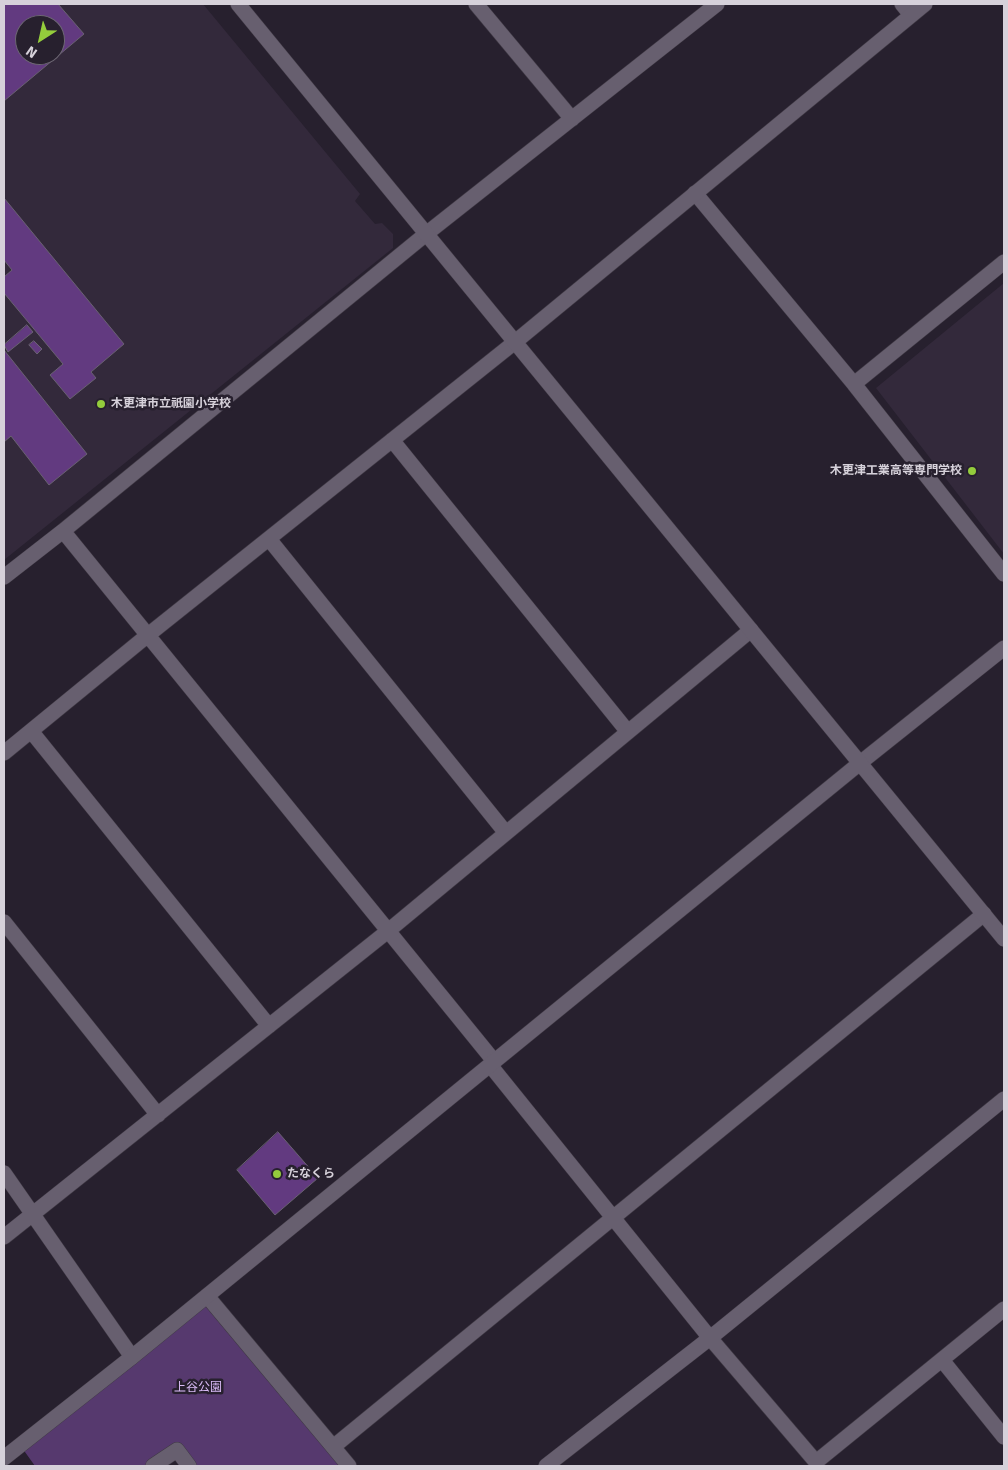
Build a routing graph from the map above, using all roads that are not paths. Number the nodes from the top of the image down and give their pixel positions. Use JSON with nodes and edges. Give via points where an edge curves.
{"nodes":[{"id":1,"x":238,"y":4,"type":"edge"},
{"id":2,"x":476,"y":4,"type":"edge"},
{"id":3,"x":717,"y":4,"type":"edge"},
{"id":4,"x":925,"y":4,"type":"edge"},
{"id":5,"x":701,"y":9,"type":"edge"},
{"id":6,"x":906,"y":9,"type":"edge"},
{"id":7,"x":572,"y":119,"type":"junction"},
{"id":8,"x":695,"y":193,"type":"junction"},
{"id":9,"x":426,"y":234,"type":"junction"},
{"id":10,"x":1004,"y":262,"type":"edge"},
{"id":11,"x":515,"y":342,"type":"junction"},
{"id":12,"x":854,"y":384,"type":"junction"},
{"id":13,"x":392,"y":440,"type":"junction"},
{"id":14,"x":63,"y":531,"type":"junction"},
{"id":15,"x":269,"y":539,"type":"junction"},
{"id":16,"x":1004,"y":574,"type":"edge"},
{"id":17,"x":4,"y":577,"type":"edge"},
{"id":18,"x":751,"y":630,"type":"junction"},
{"id":19,"x":148,"y":635,"type":"junction"},
{"id":20,"x":1004,"y":648,"type":"edge"},
{"id":21,"x":31,"y":731,"type":"junction"},
{"id":22,"x":628,"y":732,"type":"junction"},
{"id":23,"x":4,"y":753,"type":"edge"},
{"id":24,"x":860,"y":763,"type":"junction"},
{"id":25,"x":506,"y":833,"type":"junction"},
{"id":26,"x":984,"y":914,"type":"junction"},
{"id":27,"x":4,"y":922,"type":"edge"},
{"id":28,"x":388,"y":931,"type":"junction"},
{"id":29,"x":1004,"y":939,"type":"edge"},
{"id":30,"x":269,"y":1026,"type":"junction"},
{"id":31,"x":492,"y":1063,"type":"junction"},
{"id":32,"x":1004,"y":1099,"type":"edge"},
{"id":33,"x":158,"y":1114,"type":"junction"},
{"id":34,"x":4,"y":1173,"type":"edge"},
{"id":35,"x":33,"y":1215,"type":"junction"},
{"id":36,"x":612,"y":1217,"type":"junction"},
{"id":37,"x":4,"y":1237,"type":"edge"},
{"id":38,"x":207,"y":1296,"type":"junction"},
{"id":39,"x":1004,"y":1309,"type":"edge"},
{"id":40,"x":710,"y":1338,"type":"junction"},
{"id":41,"x":132,"y":1358,"type":"junction"},
{"id":42,"x":942,"y":1360,"type":"junction"},
{"id":43,"x":1004,"y":1437,"type":"edge"},
{"id":44,"x":332,"y":1447,"type":"junction"},
{"id":45,"x":4,"y":1458,"type":"edge"},
{"id":46,"x":816,"y":1464,"type":"edge"},
{"id":47,"x":152,"y":1466,"type":"edge"},
{"id":48,"x":189,"y":1466,"type":"edge"},
{"id":49,"x":349,"y":1466,"type":"edge"},
{"id":50,"x":546,"y":1466,"type":"edge"}],
"edges":[{"from":1,"to":9,"type":"street"},
{"from":2,"to":7,"type":"street"},
{"from":3,"to":5,"type":"street"},
{"from":4,"to":6,"type":"street"},
{"from":5,"to":7,"type":"street"},
{"from":6,"to":8,"type":"street"},
{"from":7,"to":9,"type":"street"},
{"from":8,"to":11,"type":"street"},
{"from":8,"to":12,"type":"street"},
{"from":9,"to":11,"type":"street"},
{"from":9,"to":14,"type":"street"},
{"from":10,"to":12,"type":"street"},
{"from":11,"to":13,"type":"street"},
{"from":11,"to":18,"type":"street"},
{"from":12,"to":16,"type":"street"},
{"from":13,"to":15,"type":"street"},
{"from":13,"to":22,"type":"street"},
{"from":14,"to":17,"type":"street"},
{"from":14,"to":19,"type":"street"},
{"from":15,"to":19,"type":"street"},
{"from":15,"to":25,"type":"street"},
{"from":18,"to":22,"type":"street"},
{"from":18,"to":24,"type":"street"},
{"from":19,"to":21,"type":"street"},
{"from":19,"to":28,"type":"street"},
{"from":20,"to":24,"type":"street"},
{"from":21,"to":23,"type":"street"},
{"from":21,"to":30,"type":"street"},
{"from":22,"to":25,"type":"street"},
{"from":24,"to":26,"type":"street"},
{"from":24,"to":31,"type":"street"},
{"from":25,"to":28,"type":"street"},
{"from":26,"to":29,"type":"street"},
{"from":26,"to":36,"type":"street"},
{"from":27,"to":33,"type":"street"},
{"from":28,"to":30,"type":"street"},
{"from":28,"to":31,"type":"street"},
{"from":30,"to":33,"type":"street"},
{"from":31,"to":36,"type":"street"},
{"from":31,"to":38,"type":"street"},
{"from":32,"to":40,"type":"street"},
{"from":33,"to":35,"type":"street"},
{"from":34,"to":35,"type":"street"},
{"from":35,"to":37,"type":"street"},
{"from":35,"to":41,"type":"street"},
{"from":36,"to":40,"type":"street"},
{"from":36,"to":44,"type":"street"},
{"from":38,"to":41,"type":"street"},
{"from":38,"to":44,"type":"street"},
{"from":39,"to":42,"type":"street"},
{"from":40,"to":46,"type":"street"},
{"from":40,"to":50,"type":"street"},
{"from":41,"to":45,"type":"street"},
{"from":42,"to":43,"type":"street"},
{"from":42,"to":46,"type":"street"},
{"from":44,"to":49,"type":"street"},
{"from":47,"to":48,"type":"street","via":[[177,1450]]}]}
